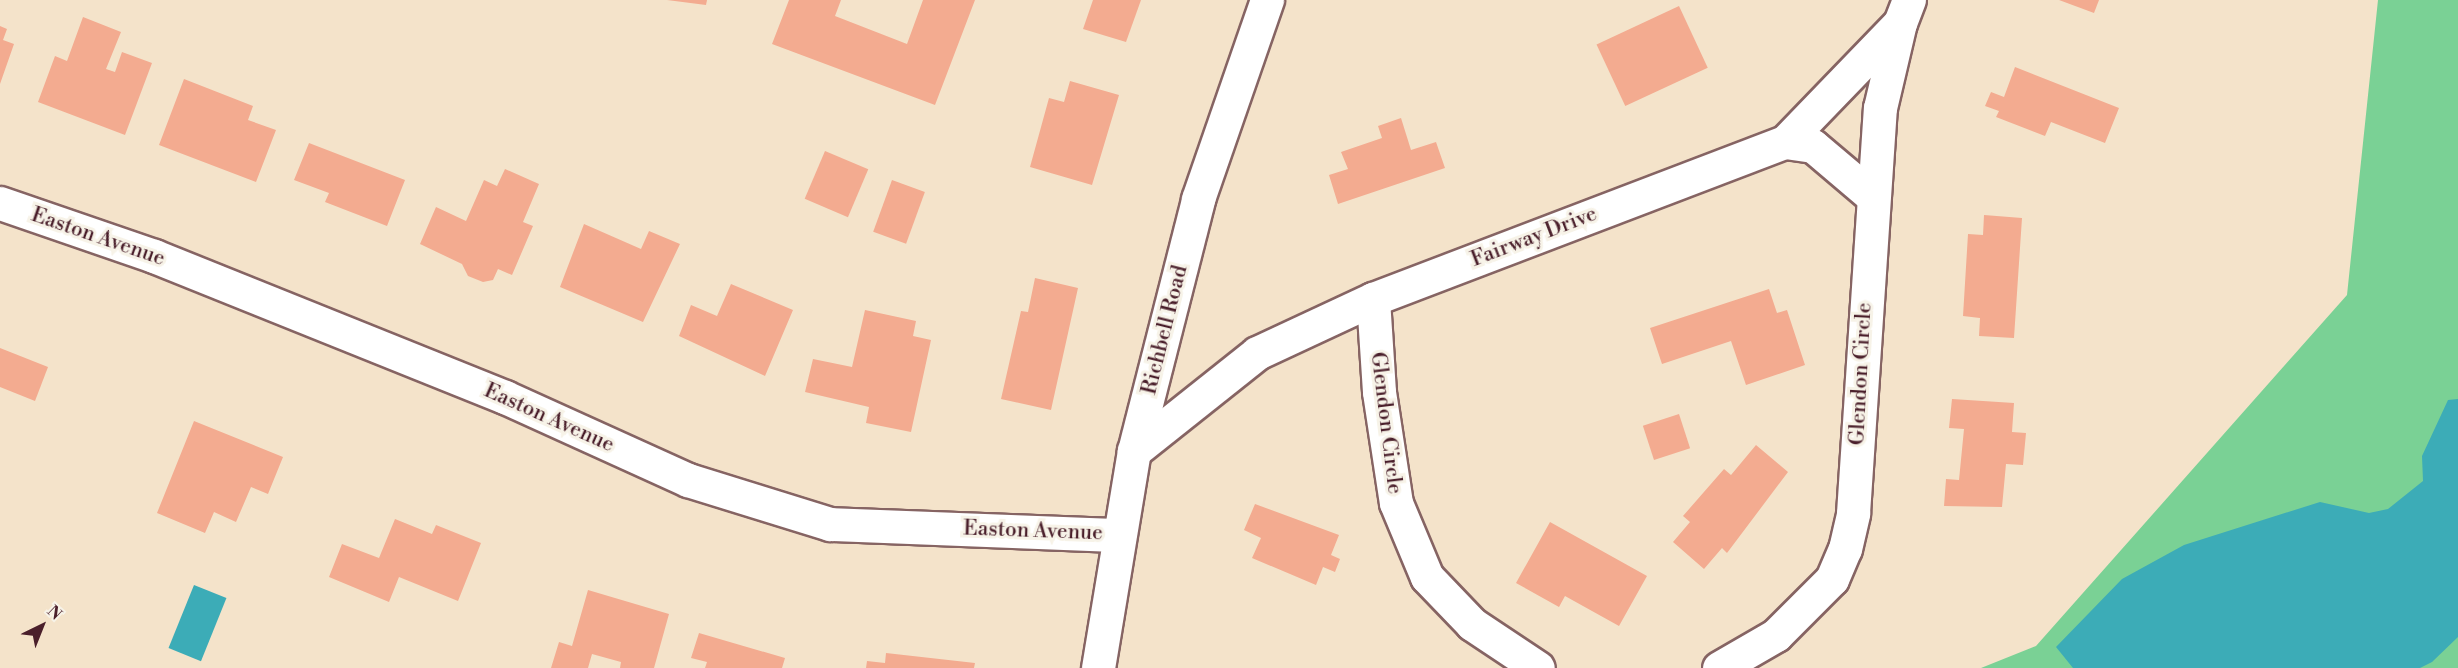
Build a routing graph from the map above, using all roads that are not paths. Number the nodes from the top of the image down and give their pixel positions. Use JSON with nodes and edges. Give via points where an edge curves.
{"nodes":[{"id":1,"x":1267,"y":0,"type":"edge"},
{"id":2,"x":1904,"y":11,"type":"edge"},
{"id":3,"x":1785,"y":142,"type":"junction"},
{"id":4,"x":1871,"y":195,"type":"junction"},
{"id":5,"x":0,"y":203,"type":"edge"},
{"id":6,"x":1373,"y":299,"type":"junction"},
{"id":7,"x":1134,"y":451,"type":"junction"},
{"id":8,"x":1118,"y":535,"type":"junction"},
{"id":9,"x":1098,"y":668,"type":"edge"},
{"id":10,"x":1538,"y":668,"type":"edge"},
{"id":11,"x":1719,"y":668,"type":"edge"}],
"edges":[{"from":1,"to":7,"type":"street","name":"Richbell Road","via":[[1198,200]]},
{"from":2,"to":3,"type":"street","name":"Fairway Drive"},
{"from":2,"to":4,"type":"street","name":"Glendon Circle","via":[[1880,108]]},
{"from":3,"to":4,"type":"street","via":[[1813,146]]},
{"from":3,"to":6,"type":"street","name":"Fairway Drive"},
{"from":4,"to":11,"type":"street","name":"Glendon Circle","via":[[1853,513],[1845,549],[1832,579],[1776,635]]},
{"from":5,"to":8,"type":"street","name":"Easton Avenue","via":[[154,256],[417,362],[688,480],[830,524]]},
{"from":6,"to":7,"type":"street","name":"Fairway Drive","via":[[1257,353]]},
{"from":6,"to":10,"type":"street","name":"Glendon Circle","via":[[1379,392],[1396,503],[1426,577],[1472,624]]},
{"from":7,"to":8,"type":"street","name":"Richbell Road"},
{"from":8,"to":9,"type":"street","name":"Richbell Road"}]}
